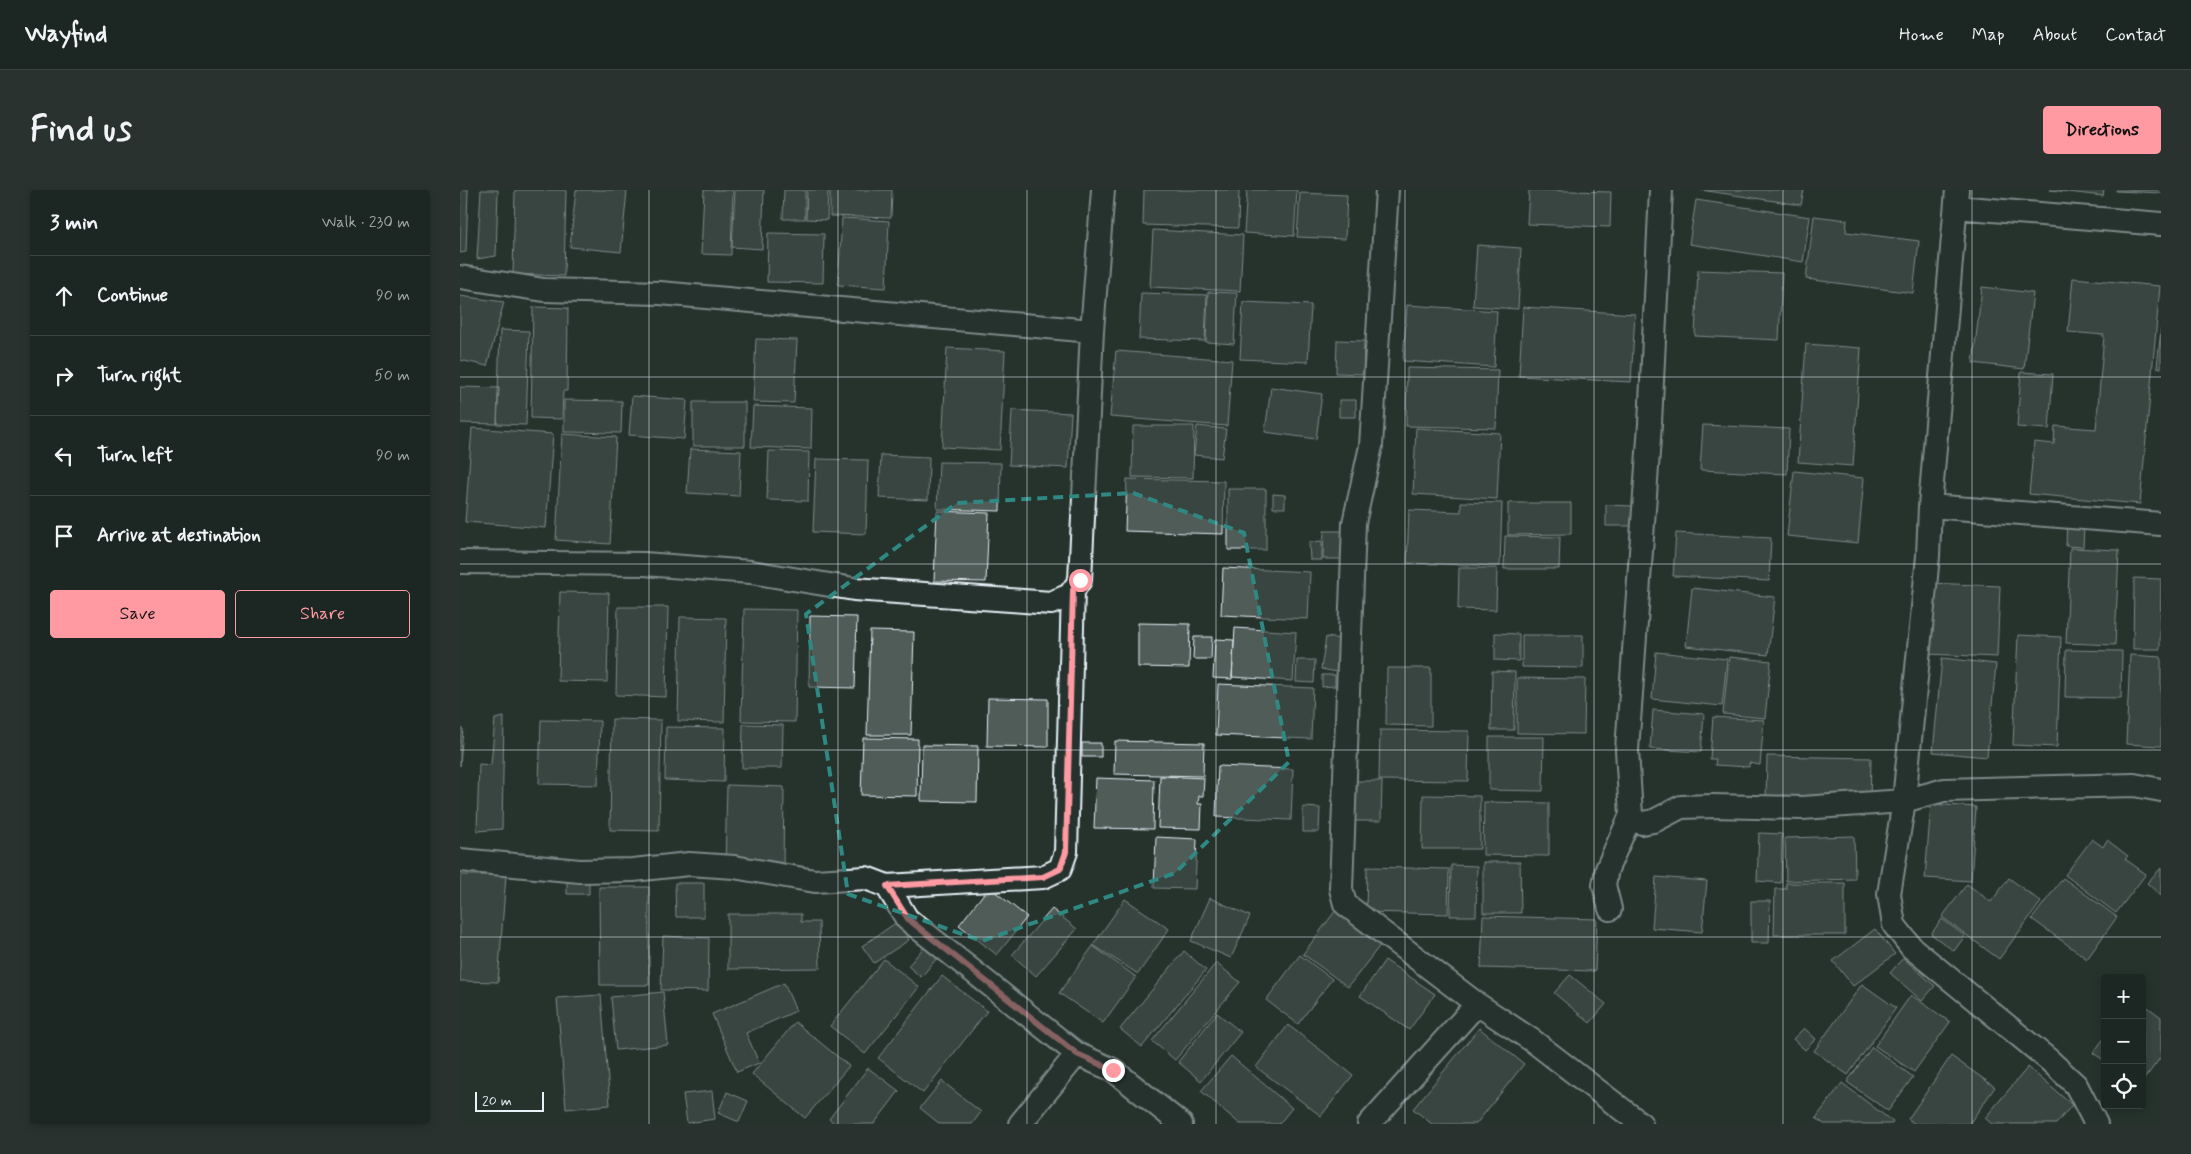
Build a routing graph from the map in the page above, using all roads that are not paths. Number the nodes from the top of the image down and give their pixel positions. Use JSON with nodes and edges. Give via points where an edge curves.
{"nodes":[{"id":1,"x":1102,"y":190,"type":"edge"},
{"id":2,"x":1387,"y":190,"type":"edge"},
{"id":3,"x":1661,"y":190,"type":"edge"},
{"id":4,"x":1957,"y":199,"type":"edge"},
{"id":5,"x":2161,"y":224,"type":"edge"},
{"id":6,"x":460,"y":277,"type":"edge"},
{"id":7,"x":1092,"y":331,"type":"junction"},
{"id":8,"x":1930,"y":506,"type":"junction"},
{"id":9,"x":2161,"y":524,"type":"edge"},
{"id":10,"x":460,"y":562,"type":"edge"},
{"id":11,"x":1073,"y":590,"type":"junction"},
{"id":12,"x":2161,"y":790,"type":"edge"},
{"id":13,"x":1904,"y":801,"type":"junction"},
{"id":14,"x":1631,"y":815,"type":"junction"},
{"id":15,"x":460,"y":860,"type":"edge"},
{"id":16,"x":887,"y":886,"type":"junction"},
{"id":17,"x":1610,"y":909,"type":"dead end"},
{"id":18,"x":1477,"y":1004,"type":"junction"},
{"id":19,"x":1077,"y":1054,"type":"junction"},
{"id":20,"x":1020,"y":1124,"type":"edge"},
{"id":21,"x":1181,"y":1124,"type":"edge"},
{"id":22,"x":1369,"y":1124,"type":"edge"},
{"id":23,"x":1641,"y":1124,"type":"edge"},
{"id":24,"x":2096,"y":1124,"type":"edge"}],
"edges":[{"from":1,"to":7,"type":"street"},
{"from":2,"to":18,"type":"street","via":[[1371,446],[1354,523],[1341,889],[1345,904]]},
{"from":3,"to":14,"type":"street","via":[[1650,424],[1627,750]]},
{"from":4,"to":5,"type":"street"},
{"from":4,"to":8,"type":"street"},
{"from":6,"to":7,"type":"street","via":[[544,290],[660,293]]},
{"from":7,"to":11,"type":"street","via":[[1080,580]]},
{"from":8,"to":9,"type":"street"},
{"from":8,"to":13,"type":"street"},
{"from":10,"to":11,"type":"street","via":[[654,565],[751,572],[854,589],[1051,603],[1070,595]]},
{"from":11,"to":16,"type":"street","via":[[1066,852],[1060,869],[1043,877]]},
{"from":12,"to":13,"type":"street","via":[[2134,785],[1944,790]]},
{"from":13,"to":14,"type":"street","via":[[1802,808],[1681,807],[1654,822],[1642,823]]},
{"from":13,"to":24,"type":"street","via":[[1889,894],[1894,925],[1912,948],[2076,1085]]},
{"from":14,"to":17,"type":"street","via":[[1604,885]]},
{"from":15,"to":16,"type":"street","via":[[580,871],[689,864],[734,867],[815,882],[866,878]]},
{"from":16,"to":19,"type":"street","via":[[908,919]]},
{"from":18,"to":22,"type":"street"},
{"from":18,"to":23,"type":"street","via":[[1534,1040]]},
{"from":19,"to":20,"type":"street"},
{"from":19,"to":21,"type":"street","via":[[1113,1070]]}]}
